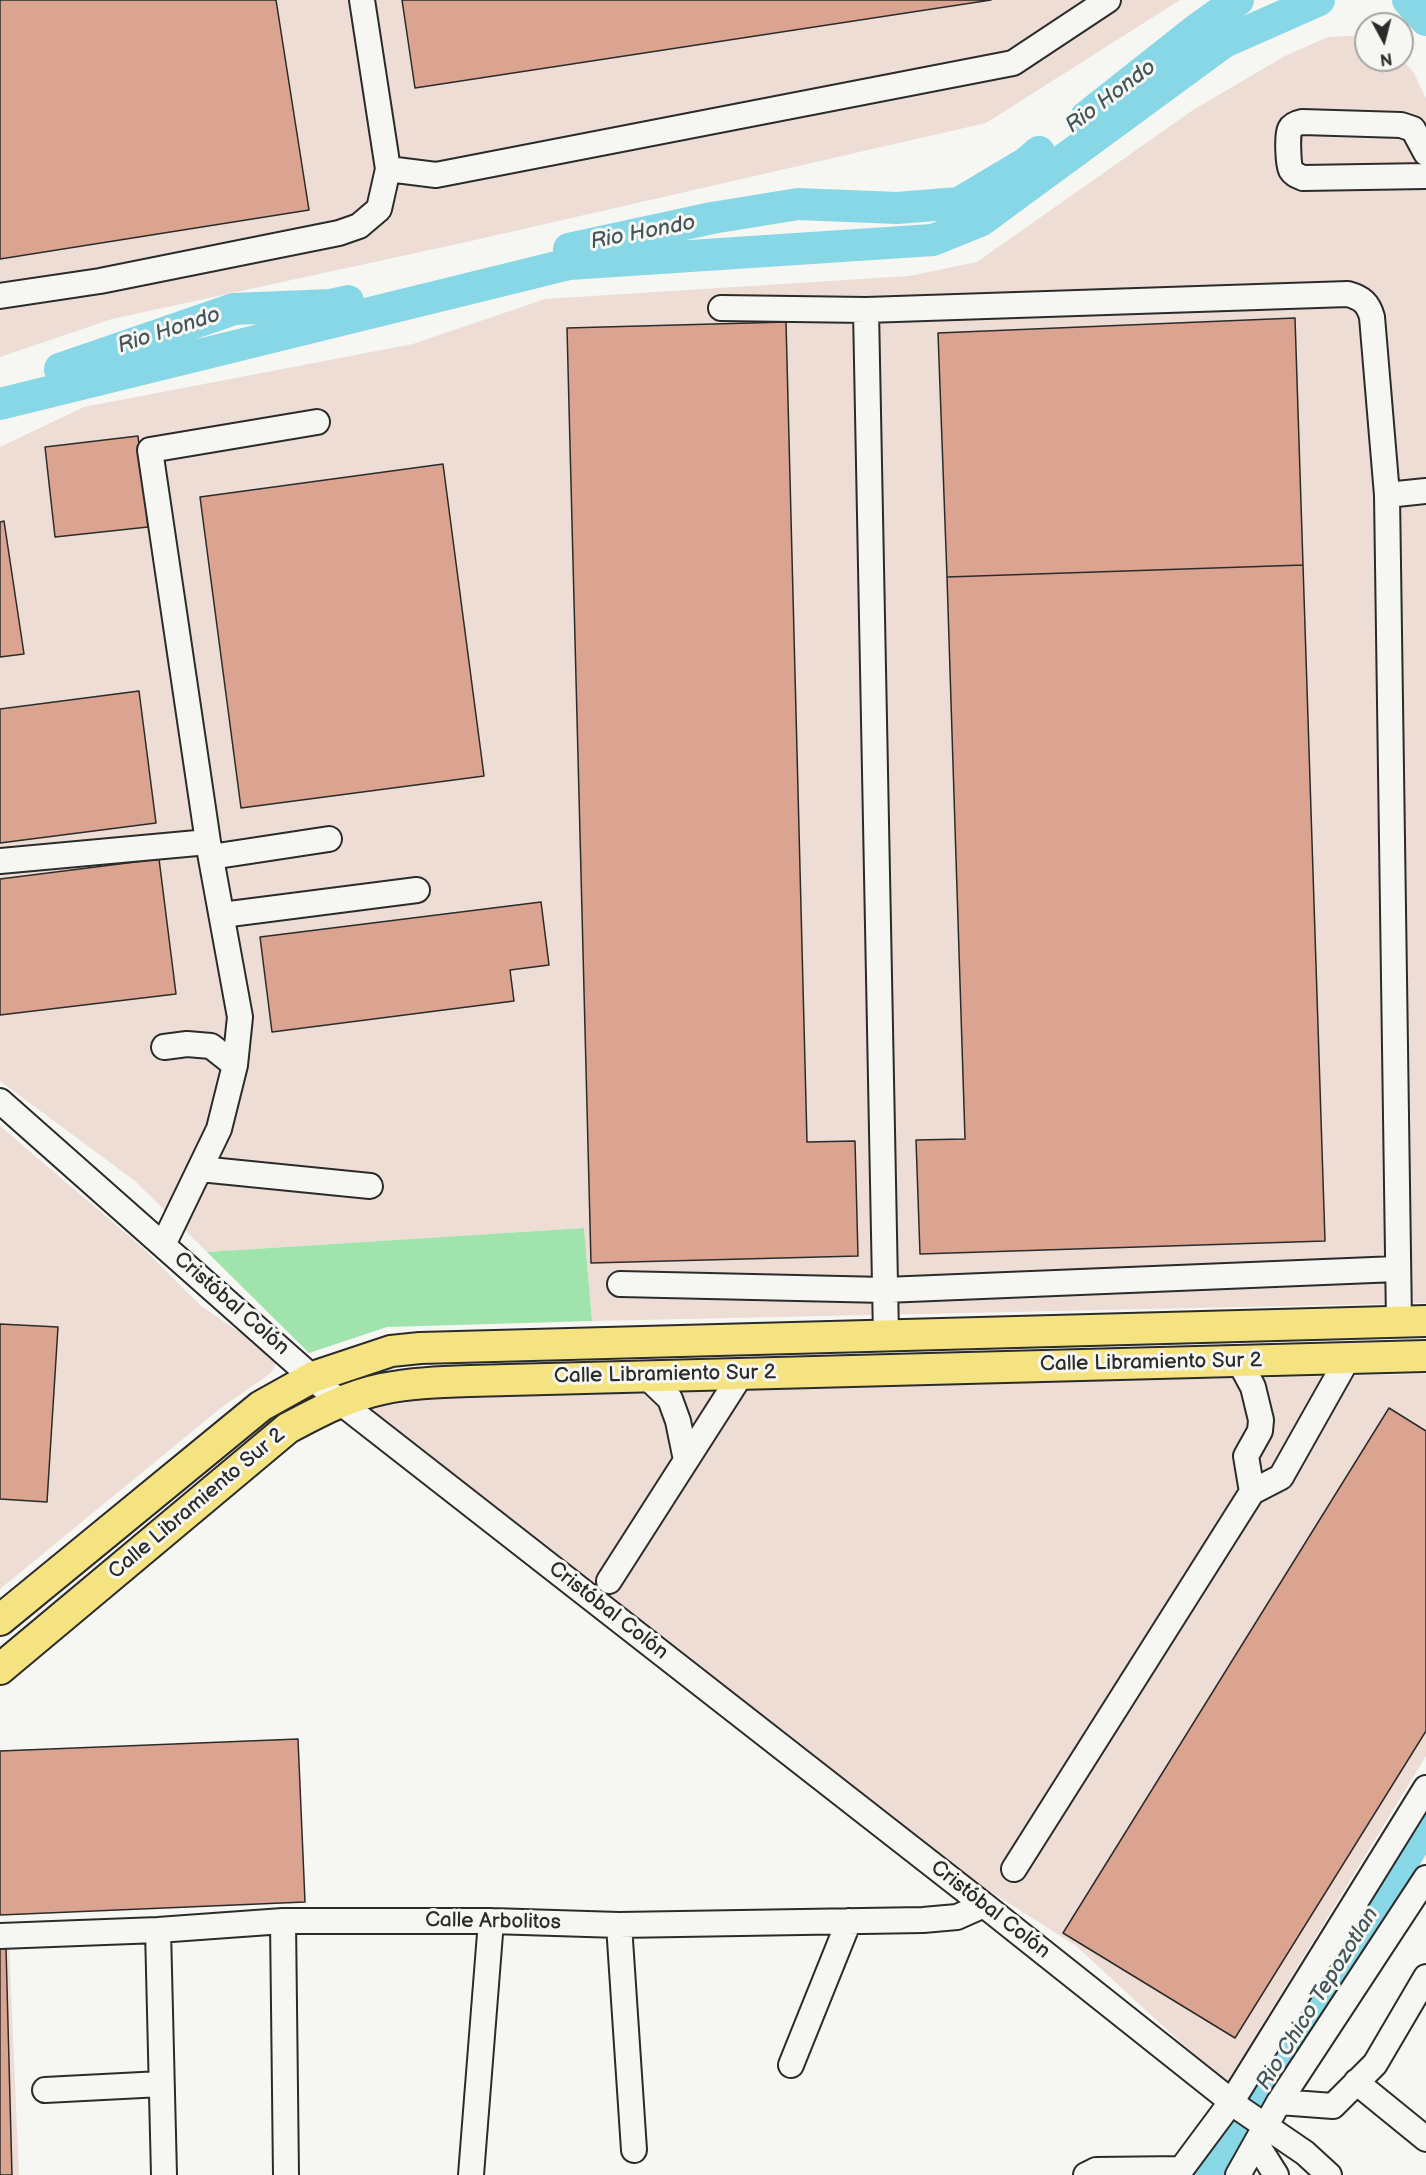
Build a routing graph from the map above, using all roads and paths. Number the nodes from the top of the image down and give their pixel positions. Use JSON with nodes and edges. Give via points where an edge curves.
{"nodes":[{"id":1,"x":362,"y":0,"type":"edge"},
{"id":2,"x":1108,"y":0,"type":"edge"},
{"id":3,"x":1426,"y":153,"type":"edge"},
{"id":4,"x":388,"y":169,"type":"junction"},
{"id":5,"x":1426,"y":176,"type":"edge"},
{"id":6,"x":0,"y":296,"type":"edge"},
{"id":7,"x":721,"y":308,"type":"dead end"},
{"id":8,"x":866,"y":310,"type":"junction"},
{"id":9,"x":317,"y":422,"type":"dead end"},
{"id":10,"x":1426,"y":491,"type":"edge"},
{"id":11,"x":1387,"y":495,"type":"junction"},
{"id":12,"x":329,"y":839,"type":"dead end"},
{"id":13,"x":210,"y":850,"type":"junction"},
{"id":14,"x":0,"y":861,"type":"edge"},
{"id":15,"x":417,"y":890,"type":"dead end"},
{"id":16,"x":222,"y":915,"type":"junction"},
{"id":17,"x":164,"y":1047,"type":"dead end"},
{"id":18,"x":235,"y":1065,"type":"junction"},
{"id":19,"x":0,"y":1101,"type":"edge"},
{"id":20,"x":200,"y":1169,"type":"junction"},
{"id":21,"x":370,"y":1186,"type":"dead end"},
{"id":22,"x":163,"y":1245,"type":"junction"},
{"id":23,"x":1397,"y":1269,"type":"junction"},
{"id":24,"x":620,"y":1284,"type":"dead end"},
{"id":25,"x":885,"y":1290,"type":"junction"},
{"id":26,"x":1412,"y":1321,"type":"edge"},
{"id":27,"x":1348,"y":1323,"type":"junction"},
{"id":28,"x":886,"y":1335,"type":"junction"},
{"id":29,"x":577,"y":1344,"type":"junction"},
{"id":30,"x":1413,"y":1356,"type":"edge"},
{"id":31,"x":1348,"y":1358,"type":"junction"},
{"id":32,"x":1239,"y":1360,"type":"junction"},
{"id":33,"x":887,"y":1370,"type":"junction"},
{"id":34,"x":742,"y":1373,"type":"junction"},
{"id":35,"x":646,"y":1376,"type":"junction"},
{"id":36,"x":313,"y":1377,"type":"junction"},
{"id":37,"x":578,"y":1378,"type":"junction"},
{"id":38,"x":340,"y":1402,"type":"junction"},
{"id":39,"x":686,"y":1460,"type":"junction"},
{"id":40,"x":1252,"y":1492,"type":"junction"},
{"id":41,"x":609,"y":1581,"type":"dead end"},
{"id":42,"x":0,"y":1620,"type":"edge"},
{"id":43,"x":0,"y":1669,"type":"edge"},
{"id":44,"x":1426,"y":1788,"type":"edge"},
{"id":45,"x":1014,"y":1869,"type":"dead end"},
{"id":46,"x":1426,"y":1878,"type":"edge"},
{"id":47,"x":984,"y":1905,"type":"junction"},
{"id":48,"x":283,"y":1921,"type":"junction"},
{"id":49,"x":491,"y":1921,"type":"junction"},
{"id":50,"x":849,"y":1921,"type":"junction"},
{"id":51,"x":619,"y":1925,"type":"junction"},
{"id":52,"x":158,"y":1930,"type":"junction"},
{"id":53,"x":0,"y":1936,"type":"edge"},
{"id":54,"x":1426,"y":1977,"type":"edge"},
{"id":55,"x":791,"y":2065,"type":"dead end"},
{"id":56,"x":1356,"y":2082,"type":"junction"},
{"id":57,"x":161,"y":2084,"type":"junction"},
{"id":58,"x":45,"y":2090,"type":"dead end"},
{"id":59,"x":1279,"y":2102,"type":"junction"},
{"id":60,"x":1251,"y":2120,"type":"junction"},
{"id":61,"x":1426,"y":2139,"type":"edge"},
{"id":62,"x":634,"y":2150,"type":"dead end"},
{"id":63,"x":1179,"y":2172,"type":"edge"},
{"id":64,"x":164,"y":2175,"type":"edge"},
{"id":65,"x":286,"y":2175,"type":"edge"},
{"id":66,"x":471,"y":2175,"type":"edge"},
{"id":67,"x":1086,"y":2175,"type":"edge"},
{"id":68,"x":1238,"y":2175,"type":"edge"},
{"id":69,"x":1276,"y":2175,"type":"edge"},
{"id":70,"x":1329,"y":2175,"type":"edge"}],
"edges":[{"from":1,"to":4,"type":"street"},
{"from":2,"to":4,"type":"street","via":[[1012,63],[436,175]]},
{"from":3,"to":5,"type":"street","via":[[1413,129],[1401,125],[1302,122],[1295,124],[1288,136],[1292,171],[1303,178]]},
{"from":4,"to":6,"type":"street","via":[[379,209],[359,226],[339,233],[100,281]]},
{"from":7,"to":8,"type":"street"},
{"from":8,"to":11,"type":"street","via":[[1348,294],[1360,297],[1369,306],[1372,317]]},
{"from":8,"to":25,"type":"street"},
{"from":9,"to":13,"type":"street","via":[[150,450]]},
{"from":10,"to":11,"type":"street"},
{"from":11,"to":23,"type":"street"},
{"from":12,"to":13,"type":"street"},
{"from":13,"to":14,"type":"street"},
{"from":13,"to":16,"type":"street"},
{"from":15,"to":16,"type":"street"},
{"from":16,"to":18,"type":"street","via":[[240,1017]]},
{"from":17,"to":18,"type":"street","via":[[211,1046]]},
{"from":18,"to":20,"type":"street","via":[[219,1129]]},
{"from":19,"to":22,"type":"street","name":"Cristóbal Colón"},
{"from":20,"to":21,"type":"street"},
{"from":20,"to":22,"type":"street"},
{"from":22,"to":36,"type":"street","name":"Cristóbal Colón"},
{"from":23,"to":25,"type":"street"},
{"from":23,"to":26,"type":"street"},
{"from":24,"to":25,"type":"street"},
{"from":25,"to":28,"type":"street"},
{"from":26,"to":27,"type":"main road","name":"Calle Libramiento Sur 2"},
{"from":26,"to":30,"type":"main road"},
{"from":27,"to":28,"type":"main road","name":"Calle Libramiento Sur 2"},
{"from":27,"to":31,"type":"main road"},
{"from":28,"to":29,"type":"main road","name":"Calle Libramiento Sur 2"},
{"from":28,"to":33,"type":"main road"},
{"from":29,"to":36,"type":"main road","name":"Calle Libramiento Sur 2","via":[[391,1351]]},
{"from":29,"to":37,"type":"main road"},
{"from":30,"to":31,"type":"main road","name":"Calle Libramiento Sur 2"},
{"from":31,"to":32,"type":"main road","name":"Calle Libramiento Sur 2"},
{"from":31,"to":40,"type":"street","via":[[1281,1477]]},
{"from":32,"to":33,"type":"main road","name":"Calle Libramiento Sur 2"},
{"from":32,"to":40,"type":"street","via":[[1253,1388],[1261,1420],[1260,1431],[1246,1456]]},
{"from":33,"to":34,"type":"main road","name":"Calle Libramiento Sur 2"},
{"from":34,"to":35,"type":"main road","name":"Calle Libramiento Sur 2"},
{"from":34,"to":39,"type":"street"},
{"from":35,"to":37,"type":"main road","name":"Calle Libramiento Sur 2"},
{"from":35,"to":39,"type":"street","via":[[670,1399]]},
{"from":36,"to":38,"type":"street","name":"Cristóbal Colón"},
{"from":36,"to":42,"type":"main road","name":"Calle Libramiento Sur 2","via":[[261,1406]]},
{"from":37,"to":38,"type":"main road","name":"Calle Libramiento Sur 2","via":[[403,1385]]},
{"from":38,"to":43,"type":"main road","name":"Calle Libramiento Sur 2","via":[[288,1428]]},
{"from":38,"to":47,"type":"street","name":"Cristóbal Colón"},
{"from":39,"to":41,"type":"street"},
{"from":40,"to":45,"type":"street"},
{"from":44,"to":60,"type":"street"},
{"from":46,"to":59,"type":"street"},
{"from":47,"to":50,"type":"street","name":"Calle Arbolitos","via":[[957,1917]]},
{"from":47,"to":60,"type":"street","name":"Cristóbal Colón"},
{"from":48,"to":49,"type":"street","name":"Calle Arbolitos"},
{"from":48,"to":52,"type":"street","name":"Calle Arbolitos"},
{"from":48,"to":65,"type":"street"},
{"from":49,"to":51,"type":"street","name":"Calle Arbolitos"},
{"from":49,"to":66,"type":"street"},
{"from":50,"to":51,"type":"street","name":"Calle Arbolitos"},
{"from":50,"to":55,"type":"street"},
{"from":51,"to":62,"type":"street"},
{"from":52,"to":53,"type":"street","name":"Calle Arbolitos"},
{"from":52,"to":57,"type":"street"},
{"from":54,"to":56,"type":"street","via":[[1375,2064]]},
{"from":56,"to":59,"type":"street","via":[[1333,2106]]},
{"from":56,"to":61,"type":"street"},
{"from":57,"to":58,"type":"street"},
{"from":57,"to":64,"type":"street"},
{"from":59,"to":60,"type":"street"},
{"from":60,"to":63,"type":"street"},
{"from":60,"to":68,"type":"street"},
{"from":60,"to":69,"type":"street"},
{"from":60,"to":70,"type":"street","name":"Cristóbal Colón","via":[[1305,2153]]},
{"from":63,"to":67,"type":"street","via":[[1096,2170]]}]}
